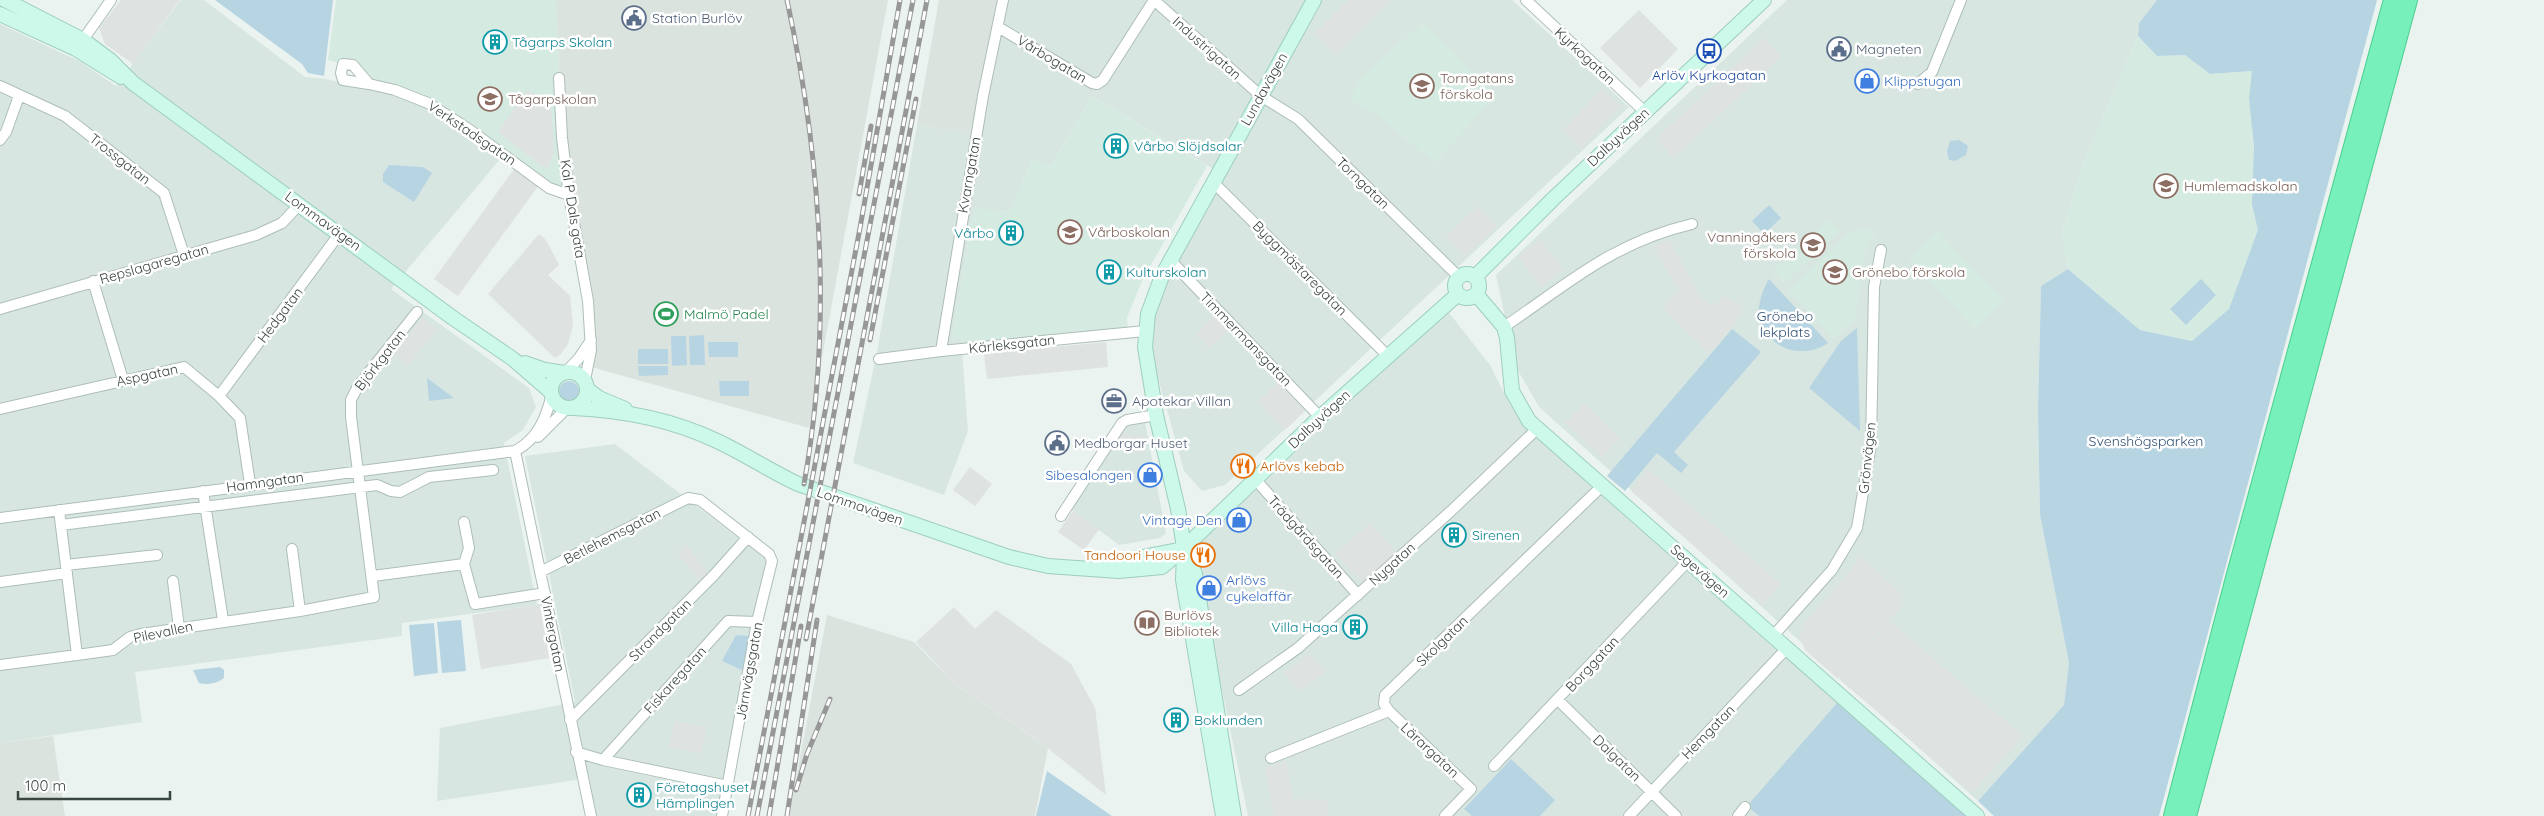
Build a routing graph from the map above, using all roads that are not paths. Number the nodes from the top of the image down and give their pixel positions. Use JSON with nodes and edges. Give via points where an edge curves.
{"nodes":[{"id":1,"x":5,"y":0,"type":"edge"},
{"id":2,"x":111,"y":0,"type":"edge"},
{"id":3,"x":1003,"y":0,"type":"edge"},
{"id":4,"x":1154,"y":0,"type":"edge"},
{"id":5,"x":1314,"y":0,"type":"edge"},
{"id":6,"x":1526,"y":0,"type":"edge"},
{"id":7,"x":1764,"y":0,"type":"edge"},
{"id":8,"x":1961,"y":0,"type":"edge"},
{"id":9,"x":2393,"y":0,"type":"edge"},
{"id":10,"x":2408,"y":0,"type":"edge"},
{"id":11,"x":0,"y":14,"type":"edge"},
{"id":12,"x":998,"y":26,"type":"junction"},
{"id":13,"x":80,"y":44,"type":"junction"},
{"id":14,"x":559,"y":78,"type":"dead end"},
{"id":15,"x":369,"y":84,"type":"dead end"},
{"id":16,"x":1918,"y":84,"type":"dead end"},
{"id":17,"x":0,"y":86,"type":"edge"},
{"id":18,"x":19,"y":96,"type":"junction"},
{"id":19,"x":1261,"y":96,"type":"junction"},
{"id":20,"x":1645,"y":112,"type":"junction"},
{"id":21,"x":0,"y":140,"type":"edge"},
{"id":22,"x":1213,"y":182,"type":"junction"},
{"id":23,"x":569,"y":195,"type":"junction"},
{"id":24,"x":299,"y":205,"type":"junction"},
{"id":25,"x":1692,"y":224,"type":"dead end"},
{"id":26,"x":340,"y":233,"type":"junction"},
{"id":27,"x":1881,"y":250,"type":"dead end"},
{"id":28,"x":184,"y":255,"type":"junction"},
{"id":29,"x":1171,"y":261,"type":"junction"},
{"id":30,"x":1459,"y":277,"type":"junction"},
{"id":31,"x":1475,"y":277,"type":"junction"},
{"id":32,"x":93,"y":281,"type":"junction"},
{"id":33,"x":1458,"y":294,"type":"junction"},
{"id":34,"x":1476,"y":294,"type":"junction"},
{"id":35,"x":0,"y":309,"type":"edge"},
{"id":36,"x":417,"y":312,"type":"dead end"},
{"id":37,"x":1504,"y":327,"type":"junction"},
{"id":38,"x":1145,"y":331,"type":"junction"},
{"id":39,"x":591,"y":339,"type":"junction"},
{"id":40,"x":940,"y":351,"type":"junction"},
{"id":41,"x":1387,"y":354,"type":"junction"},
{"id":42,"x":512,"y":359,"type":"junction"},
{"id":43,"x":878,"y":360,"type":"dead end"},
{"id":44,"x":565,"y":372,"type":"junction"},
{"id":45,"x":123,"y":380,"type":"junction"},
{"id":46,"x":586,"y":385,"type":"junction"},
{"id":47,"x":552,"y":393,"type":"junction"},
{"id":48,"x":219,"y":396,"type":"junction"},
{"id":49,"x":570,"y":408,"type":"junction"},
{"id":50,"x":0,"y":409,"type":"edge"},
{"id":51,"x":1156,"y":415,"type":"junction"},
{"id":52,"x":640,"y":416,"type":"junction"},
{"id":53,"x":1320,"y":417,"type":"junction"},
{"id":54,"x":1538,"y":428,"type":"junction"},
{"id":55,"x":528,"y":442,"type":"junction"},
{"id":56,"x":515,"y":451,"type":"junction"},
{"id":57,"x":359,"y":470,"type":"junction"},
{"id":58,"x":493,"y":470,"type":"dead end"},
{"id":59,"x":1255,"y":479,"type":"junction"},
{"id":60,"x":250,"y":484,"type":"junction"},
{"id":61,"x":1602,"y":486,"type":"junction"},
{"id":62,"x":362,"y":487,"type":"junction"},
{"id":63,"x":203,"y":491,"type":"junction"},
{"id":64,"x":206,"y":507,"type":"junction"},
{"id":65,"x":59,"y":510,"type":"junction"},
{"id":66,"x":1061,"y":516,"type":"dead end"},
{"id":67,"x":0,"y":518,"type":"edge"},
{"id":68,"x":464,"y":522,"type":"dead end"},
{"id":69,"x":61,"y":525,"type":"junction"},
{"id":70,"x":748,"y":537,"type":"junction"},
{"id":71,"x":1184,"y":548,"type":"junction"},
{"id":72,"x":292,"y":550,"type":"dead end"},
{"id":73,"x":158,"y":555,"type":"dead end"},
{"id":74,"x":1688,"y":561,"type":"junction"},
{"id":75,"x":464,"y":564,"type":"junction"},
{"id":76,"x":67,"y":569,"type":"junction"},
{"id":77,"x":540,"y":572,"type":"junction"},
{"id":78,"x":373,"y":576,"type":"junction"},
{"id":79,"x":173,"y":581,"type":"dead end"},
{"id":80,"x":0,"y":582,"type":"edge"},
{"id":81,"x":545,"y":593,"type":"junction"},
{"id":82,"x":1358,"y":595,"type":"junction"},
{"id":83,"x":300,"y":611,"type":"junction"},
{"id":84,"x":223,"y":620,"type":"junction"},
{"id":85,"x":757,"y":622,"type":"junction"},
{"id":86,"x":180,"y":628,"type":"junction"},
{"id":87,"x":1773,"y":636,"type":"junction"},
{"id":88,"x":1786,"y":648,"type":"junction"},
{"id":89,"x":77,"y":655,"type":"junction"},
{"id":90,"x":0,"y":665,"type":"edge"},
{"id":91,"x":1239,"y":690,"type":"dead end"},
{"id":92,"x":1558,"y":700,"type":"junction"},
{"id":93,"x":1389,"y":711,"type":"junction"},
{"id":94,"x":570,"y":720,"type":"junction"},
{"id":95,"x":576,"y":752,"type":"junction"},
{"id":96,"x":1270,"y":758,"type":"dead end"},
{"id":97,"x":603,"y":760,"type":"junction"},
{"id":98,"x":1494,"y":766,"type":"dead end"},
{"id":99,"x":728,"y":786,"type":"junction"},
{"id":100,"x":1651,"y":792,"type":"junction"},
{"id":101,"x":1745,"y":807,"type":"dead end"},
{"id":102,"x":591,"y":816,"type":"edge"},
{"id":103,"x":722,"y":816,"type":"edge"},
{"id":104,"x":1222,"y":816,"type":"edge"},
{"id":105,"x":1234,"y":816,"type":"edge"},
{"id":106,"x":1445,"y":816,"type":"edge"},
{"id":107,"x":1629,"y":816,"type":"edge"},
{"id":108,"x":1676,"y":816,"type":"edge"},
{"id":109,"x":1738,"y":816,"type":"edge"},
{"id":110,"x":1977,"y":816,"type":"edge"},
{"id":111,"x":2173,"y":816,"type":"edge"},
{"id":112,"x":2187,"y":816,"type":"edge"}],
"edges":[{"from":1,"to":13,"type":"street","name":"Lommavägen"},
{"from":2,"to":13,"type":"street"},
{"from":3,"to":12,"type":"street","name":"Kvarngatan"},
{"from":4,"to":12,"type":"street","name":"Vårbogatan","via":[[1103,80],[1097,84]]},
{"from":4,"to":19,"type":"street","name":"Industrigatan"},
{"from":5,"to":19,"type":"street","name":"Lundavägen"},
{"from":6,"to":20,"type":"street","name":"Kyrkogatan"},
{"from":7,"to":20,"type":"street","name":"Dalbyvägen"},
{"from":8,"to":16,"type":"street","via":[[1932,72]]},
{"from":9,"to":111,"type":"highway"},
{"from":10,"to":112,"type":"highway"},
{"from":11,"to":13,"type":"street","name":"Lommavägen"},
{"from":12,"to":40,"type":"street","name":"Kvarngatan"},
{"from":13,"to":24,"type":"street","name":"Lommavägen","via":[[108,70],[133,83]]},
{"from":14,"to":23,"type":"street","name":"Kal P Dals gata"},
{"from":15,"to":23,"type":"street","name":"Verkstadsgatan","via":[[428,103],[549,188]]},
{"from":17,"to":18,"type":"street","name":"Trossgatan"},
{"from":18,"to":21,"type":"street"},
{"from":18,"to":28,"type":"street","name":"Trossgatan","via":[[65,116],[164,193]]},
{"from":19,"to":22,"type":"street","name":"Lundavägen"},
{"from":19,"to":30,"type":"street","name":"Torngatan","via":[[1298,119]]},
{"from":20,"to":31,"type":"street","name":"Dalbyvägen"},
{"from":22,"to":29,"type":"street","name":"Lundavägen"},
{"from":22,"to":41,"type":"street","name":"Byggmästaregatan"},
{"from":23,"to":39,"type":"street","name":"Kal P Dals gata","via":[[588,301]]},
{"from":24,"to":26,"type":"street","name":"Lommavägen"},
{"from":24,"to":28,"type":"street","name":"Repslagaregatan","via":[[269,230]]},
{"from":25,"to":37,"type":"street","via":[[1641,239],[1606,256]]},
{"from":26,"to":42,"type":"street","name":"Lommavägen"},
{"from":26,"to":48,"type":"street","name":"Hedgatan"},
{"from":27,"to":87,"type":"street","name":"Grönvägen","via":[[1874,287],[1871,445],[1857,528],[1832,570]]},
{"from":28,"to":32,"type":"street","name":"Repslagaregatan"},
{"from":29,"to":38,"type":"street","name":"Lundavägen","via":[[1153,297]]},
{"from":29,"to":53,"type":"street","name":"Timmermansgatan"},
{"from":30,"to":31,"type":"street","via":[[1470,274]]},
{"from":30,"to":33,"type":"street","via":[[1455,285]]},
{"from":31,"to":34,"type":"street","via":[[1479,285]]},
{"from":32,"to":35,"type":"street","name":"Repslagaregatan"},
{"from":32,"to":45,"type":"street"},
{"from":33,"to":34,"type":"street","via":[[1466,298]]},
{"from":33,"to":41,"type":"street","name":"Dalbyvägen"},
{"from":34,"to":37,"type":"street"},
{"from":36,"to":57,"type":"street","name":"Björkgatan","via":[[351,400]]},
{"from":37,"to":54,"type":"street","name":"Segevägen","via":[[1512,391],[1523,413]]},
{"from":38,"to":40,"type":"street","name":"Kärleksgatan"},
{"from":38,"to":51,"type":"street","name":"Lundavägen"},
{"from":39,"to":44,"type":"street"},
{"from":39,"to":46,"type":"street","name":"Kal P Dals gata"},
{"from":40,"to":43,"type":"street","name":"Kärleksgatan"},
{"from":41,"to":53,"type":"street","name":"Dalbyvägen"},
{"from":42,"to":44,"type":"street","name":"Lommavägen","via":[[544,370]]},
{"from":42,"to":47,"type":"street","name":"Lommavägen"},
{"from":44,"to":46,"type":"street","name":"Lommavägen","via":[[576,373]]},
{"from":44,"to":47,"type":"street","via":[[555,379]]},
{"from":45,"to":48,"type":"street","name":"Aspgatan","via":[[184,367]]},
{"from":45,"to":50,"type":"street","name":"Aspgatan"},
{"from":46,"to":49,"type":"street","via":[[583,402]]},
{"from":46,"to":52,"type":"street","name":"Lommavägen","via":[[599,398]]},
{"from":47,"to":49,"type":"street","name":"Lommavägen","via":[[556,403]]},
{"from":47,"to":55,"type":"street","name":"Hamngatan","via":[[547,415]]},
{"from":48,"to":60,"type":"street","name":"Aspgatan","via":[[240,418]]},
{"from":49,"to":52,"type":"street","name":"Lommavägen"},
{"from":49,"to":55,"type":"street","name":"Hamngatan"},
{"from":51,"to":66,"type":"street","via":[[1127,420],[1122,424]]},
{"from":51,"to":71,"type":"street","name":"Lundavägen"},
{"from":52,"to":71,"type":"street","name":"Lommavägen","via":[[701,434],[798,484],[1030,563],[1119,571],[1162,566]]},
{"from":53,"to":59,"type":"street","name":"Dalbyvägen"},
{"from":54,"to":61,"type":"street","name":"Segevägen"},
{"from":54,"to":82,"type":"street","name":"Nygatan"},
{"from":55,"to":56,"type":"street","name":"Hamngatan"},
{"from":56,"to":57,"type":"street","name":"Hamngatan"},
{"from":56,"to":77,"type":"street","name":"Vintergatan"},
{"from":57,"to":60,"type":"street","name":"Hamngatan"},
{"from":57,"to":62,"type":"street","name":"Pilevallen"},
{"from":58,"to":62,"type":"street","via":[[428,478],[400,492],[391,492],[377,485]]},
{"from":59,"to":71,"type":"street","name":"Dalbyvägen"},
{"from":59,"to":82,"type":"street","name":"Trädgårdsgatan"},
{"from":60,"to":63,"type":"street","name":"Hamngatan"},
{"from":61,"to":74,"type":"street","name":"Segevägen"},
{"from":61,"to":93,"type":"street","name":"Skolgatan","via":[[1385,695],[1384,704]]},
{"from":62,"to":64,"type":"street"},
{"from":62,"to":78,"type":"street","name":"Pilevallen"},
{"from":63,"to":64,"type":"street"},
{"from":63,"to":65,"type":"street","name":"Hamngatan"},
{"from":64,"to":69,"type":"street"},
{"from":64,"to":84,"type":"street"},
{"from":65,"to":67,"type":"street","name":"Hamngatan"},
{"from":65,"to":69,"type":"street"},
{"from":68,"to":75,"type":"street","via":[[469,548]]},
{"from":69,"to":76,"type":"street"},
{"from":70,"to":77,"type":"street","name":"Betlehemsgatan","via":[[700,500],[683,500]]},
{"from":70,"to":85,"type":"street","name":"Järnvägsgatan","via":[[769,554],[772,561]]},
{"from":70,"to":94,"type":"street","name":"Strandgatan"},
{"from":71,"to":104,"type":"street","name":"Lundavägen","via":[[1183,580]]},
{"from":71,"to":105,"type":"street","name":"Lundavägen","via":[[1195,574]]},
{"from":72,"to":83,"type":"street"},
{"from":73,"to":76,"type":"street"},
{"from":74,"to":87,"type":"street","name":"Segevägen"},
{"from":74,"to":92,"type":"street","name":"Borggatan"},
{"from":75,"to":78,"type":"street"},
{"from":75,"to":81,"type":"street","via":[[472,598],[477,605]]},
{"from":76,"to":80,"type":"street"},
{"from":76,"to":89,"type":"street"},
{"from":77,"to":81,"type":"street","name":"Vintergatan"},
{"from":78,"to":83,"type":"street","name":"Pilevallen","via":[[374,597]]},
{"from":79,"to":86,"type":"street"},
{"from":81,"to":94,"type":"street","name":"Vintergatan"},
{"from":82,"to":91,"type":"street","name":"Nygatan","via":[[1298,648]]},
{"from":83,"to":84,"type":"street","name":"Pilevallen"},
{"from":84,"to":86,"type":"street","name":"Pilevallen"},
{"from":85,"to":97,"type":"street","name":"Fiskaregatan","via":[[728,621]]},
{"from":85,"to":99,"type":"street","name":"Järnvägsgatan"},
{"from":86,"to":89,"type":"street","name":"Pilevallen","via":[[130,636],[112,650]]},
{"from":87,"to":88,"type":"street","name":"Segevägen"},
{"from":88,"to":100,"type":"street","name":"Hemgatan"},
{"from":88,"to":110,"type":"street","name":"Segevägen"},
{"from":89,"to":90,"type":"street","name":"Pilevallen"},
{"from":92,"to":98,"type":"street","name":"Borggatan"},
{"from":92,"to":100,"type":"street","name":"Dalgatan"},
{"from":93,"to":96,"type":"street"},
{"from":93,"to":106,"type":"street","name":"Lärargatan","via":[[1471,789]]},
{"from":94,"to":95,"type":"street","name":"Vintergatan"},
{"from":95,"to":97,"type":"street"},
{"from":95,"to":102,"type":"street","name":"Vintergatan"},
{"from":97,"to":99,"type":"street"},
{"from":99,"to":103,"type":"street","name":"Järnvägsgatan"},
{"from":100,"to":107,"type":"street","name":"Hemgatan"},
{"from":100,"to":108,"type":"street","name":"Dalgatan"},
{"from":101,"to":109,"type":"street"}]}
